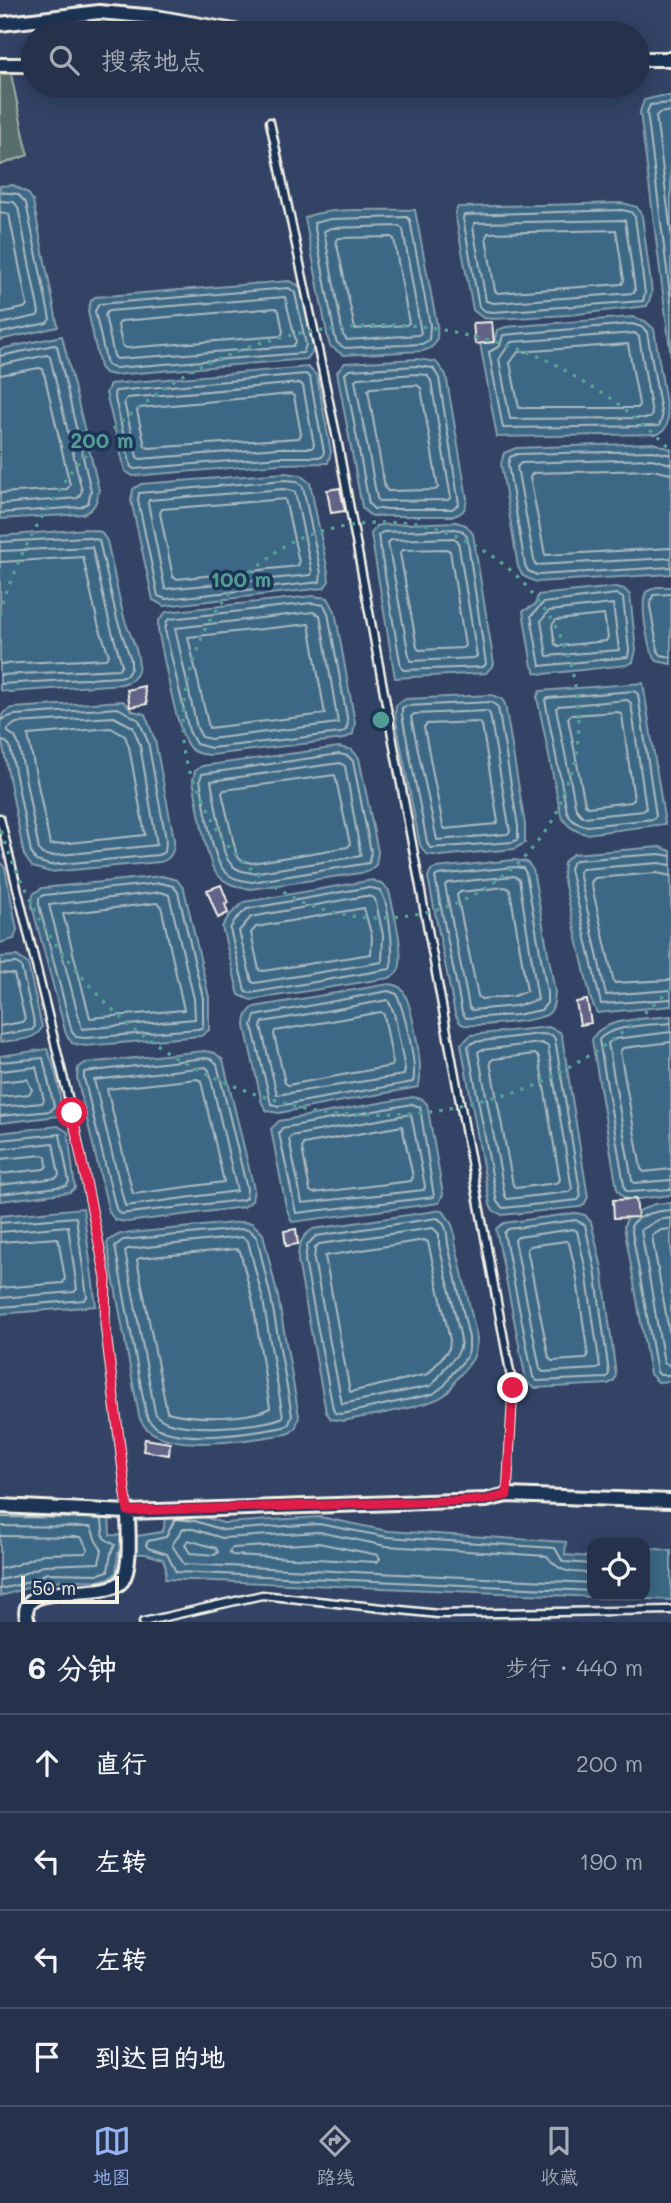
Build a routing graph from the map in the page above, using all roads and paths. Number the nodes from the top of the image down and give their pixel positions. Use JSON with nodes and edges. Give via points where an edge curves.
{"nodes":[{"id":1,"x":21,"y":21,"type":"edge"},
{"id":2,"x":25,"y":21,"type":"edge"},
{"id":3,"x":178,"y":21,"type":"edge"},
{"id":4,"x":0,"y":24,"type":"edge"},
{"id":5,"x":671,"y":59,"type":"edge"},
{"id":6,"x":650,"y":60,"type":"edge"},
{"id":7,"x":0,"y":65,"type":"edge"},
{"id":8,"x":21,"y":65,"type":"edge"},
{"id":9,"x":270,"y":122,"type":"dead end"},
{"id":10,"x":0,"y":818,"type":"edge"},
{"id":11,"x":507,"y":1495,"type":"junction"},
{"id":12,"x":671,"y":1501,"type":"edge"},
{"id":13,"x":0,"y":1506,"type":"edge"},
{"id":14,"x":128,"y":1511,"type":"junction"},
{"id":15,"x":128,"y":1528,"type":"joint"},
{"id":16,"x":671,"y":1610,"type":"edge"},
{"id":17,"x":28,"y":1622,"type":"edge"},
{"id":18,"x":143,"y":1622,"type":"edge"}],
"edges":[{"from":1,"to":4,"type":"street"},
{"from":2,"to":3,"type":"street","via":[[99,12]]},
{"from":5,"to":6,"type":"street"},
{"from":7,"to":8,"type":"street"},
{"from":9,"to":11,"type":"lane","via":[[337,439],[513,1388]]},
{"from":10,"to":14,"type":"lane","via":[[72,1113],[106,1278],[105,1324]]},
{"from":11,"to":12,"type":"street"},
{"from":11,"to":14,"type":"street","via":[[486,1500]]},
{"from":13,"to":14,"type":"street"},
{"from":14,"to":15,"type":"lane"},
{"from":15,"to":17,"type":"street","via":[[127,1572],[119,1585],[41,1595],[29,1604]]},
{"from":16,"to":18,"type":"lane","via":[[438,1614],[262,1595]]}]}
